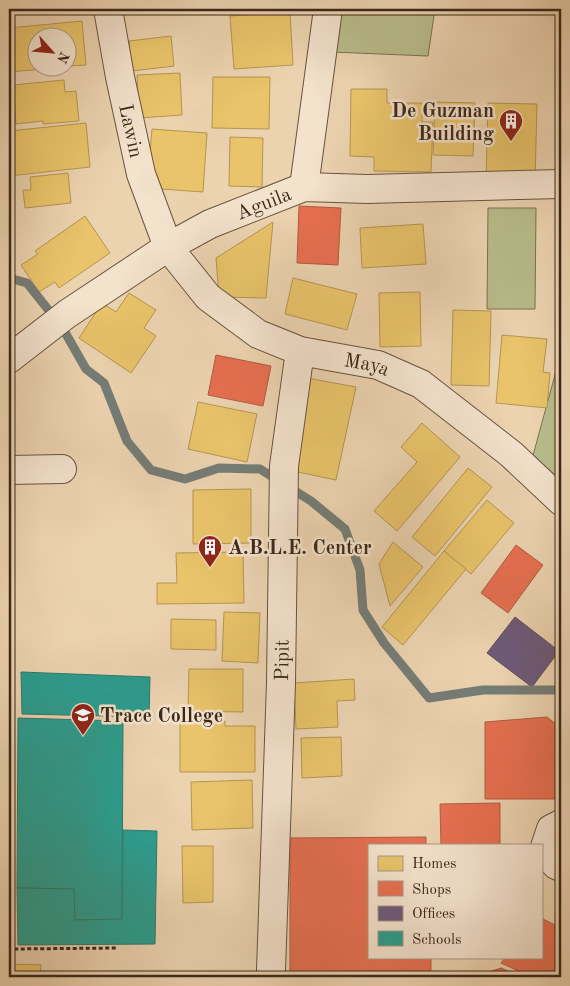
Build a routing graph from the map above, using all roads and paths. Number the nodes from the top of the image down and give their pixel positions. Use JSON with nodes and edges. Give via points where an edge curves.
{"nodes":[{"id":1,"x":108,"y":9,"type":"edge"},
{"id":2,"x":328,"y":9,"type":"edge"},
{"id":3,"x":561,"y":184,"type":"edge"},
{"id":4,"x":304,"y":187,"type":"junction"},
{"id":5,"x":168,"y":247,"type":"junction"},
{"id":6,"x":300,"y":351,"type":"junction"},
{"id":7,"x":9,"y":359,"type":"edge"},
{"id":8,"x":62,"y":469,"type":"dead end"},
{"id":9,"x":9,"y":470,"type":"edge"},
{"id":10,"x":561,"y":501,"type":"edge"},
{"id":11,"x":561,"y":824,"type":"edge"},
{"id":12,"x":561,"y":867,"type":"edge"},
{"id":13,"x":9,"y":932,"type":"edge"},
{"id":14,"x":118,"y":948,"type":"dead end"},
{"id":15,"x":271,"y":970,"type":"dead end"}],
"edges":[{"from":1,"to":5,"type":"street","name":"Lawin","via":[[141,174]]},
{"from":2,"to":4,"type":"street"},
{"from":3,"to":4,"type":"street","name":"Aguila","via":[[367,189]]},
{"from":4,"to":5,"type":"street","name":"Aguila","via":[[210,224]]},
{"from":5,"to":6,"type":"street","name":"Maya","via":[[208,297],[258,334]]},
{"from":5,"to":7,"type":"street","name":"Aguila","via":[[59,320]]},
{"from":6,"to":10,"type":"street","name":"Maya","via":[[378,365],[422,384],[511,454]]},
{"from":6,"to":15,"type":"street","name":"Pipit","via":[[284,466],[281,683]]},
{"from":8,"to":9,"type":"street"},
{"from":11,"to":12,"type":"street","via":[[551,829],[544,850]]},
{"from":13,"to":14,"type":"path","via":[[12,949]]}]}
